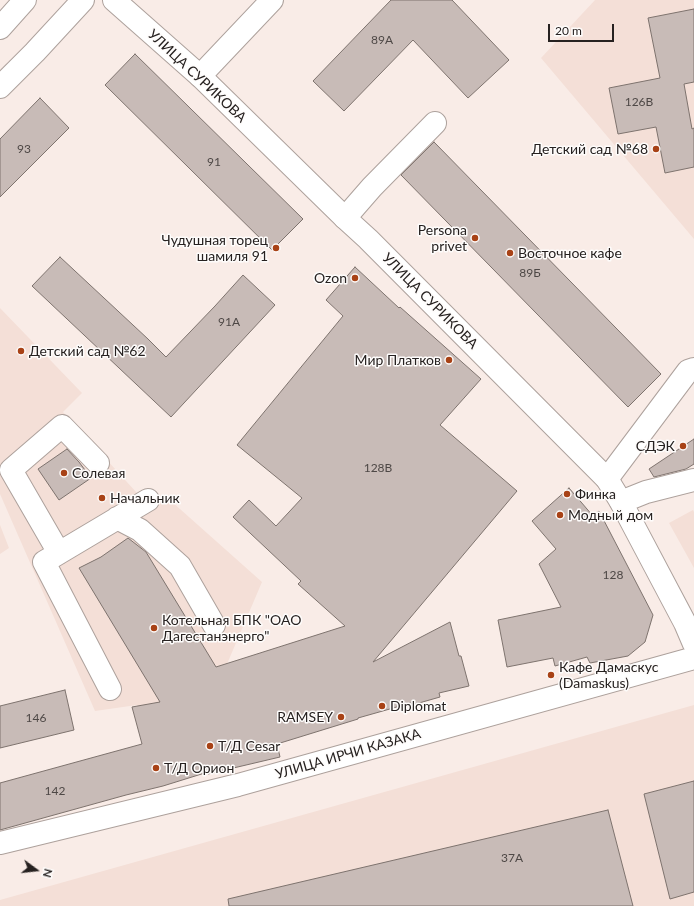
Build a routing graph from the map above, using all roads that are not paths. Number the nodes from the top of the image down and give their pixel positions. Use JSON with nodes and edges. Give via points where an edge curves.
{"nodes":[{"id":1,"x":83,"y":0,"type":"edge"},
{"id":2,"x":114,"y":0,"type":"edge"},
{"id":3,"x":272,"y":0,"type":"edge"},
{"id":4,"x":200,"y":76,"type":"junction"},
{"id":5,"x":0,"y":87,"type":"edge"},
{"id":6,"x":435,"y":123,"type":"dead end"},
{"id":7,"x":345,"y":218,"type":"junction"},
{"id":8,"x":694,"y":369,"type":"edge"},
{"id":9,"x":98,"y":463,"type":"dead end"},
{"id":10,"x":607,"y":479,"type":"junction"},
{"id":11,"x":694,"y":480,"type":"edge"},
{"id":12,"x":148,"y":500,"type":"dead end"},
{"id":13,"x":621,"y":502,"type":"junction"},
{"id":14,"x":117,"y":518,"type":"junction"},
{"id":15,"x":59,"y":553,"type":"junction"},
{"id":16,"x":214,"y":625,"type":"dead end"},
{"id":17,"x":694,"y":644,"type":"edge"},
{"id":18,"x":694,"y":658,"type":"edge"},
{"id":19,"x":110,"y":689,"type":"dead end"},
{"id":20,"x":0,"y":844,"type":"edge"}],
"edges":[{"from":1,"to":5,"type":"main road"},
{"from":2,"to":4,"type":"main road","name":"УЛИЦА СУРИКОВА"},
{"from":3,"to":4,"type":"main road"},
{"from":4,"to":7,"type":"main road","name":"УЛИЦА СУРИКОВА"},
{"from":6,"to":7,"type":"main road"},
{"from":7,"to":10,"type":"main road","name":"УЛИЦА СУРИКОВА"},
{"from":8,"to":10,"type":"main road","via":[[688,371]]},
{"from":9,"to":15,"type":"main road","via":[[62,426],[11,470]]},
{"from":10,"to":13,"type":"main road","name":"УЛИЦА СУРИКОВА"},
{"from":11,"to":13,"type":"main road","via":[[646,492]]},
{"from":12,"to":14,"type":"main road"},
{"from":13,"to":17,"type":"main road","name":"УЛИЦА СУРИКОВА"},
{"from":14,"to":15,"type":"main road"},
{"from":14,"to":16,"type":"main road","via":[[140,530],[180,566]]},
{"from":15,"to":19,"type":"main road","via":[[44,562]]},
{"from":18,"to":20,"type":"main road","name":"УЛИЦА ИРЧИ КАЗАКА","via":[[238,785]]}]}
